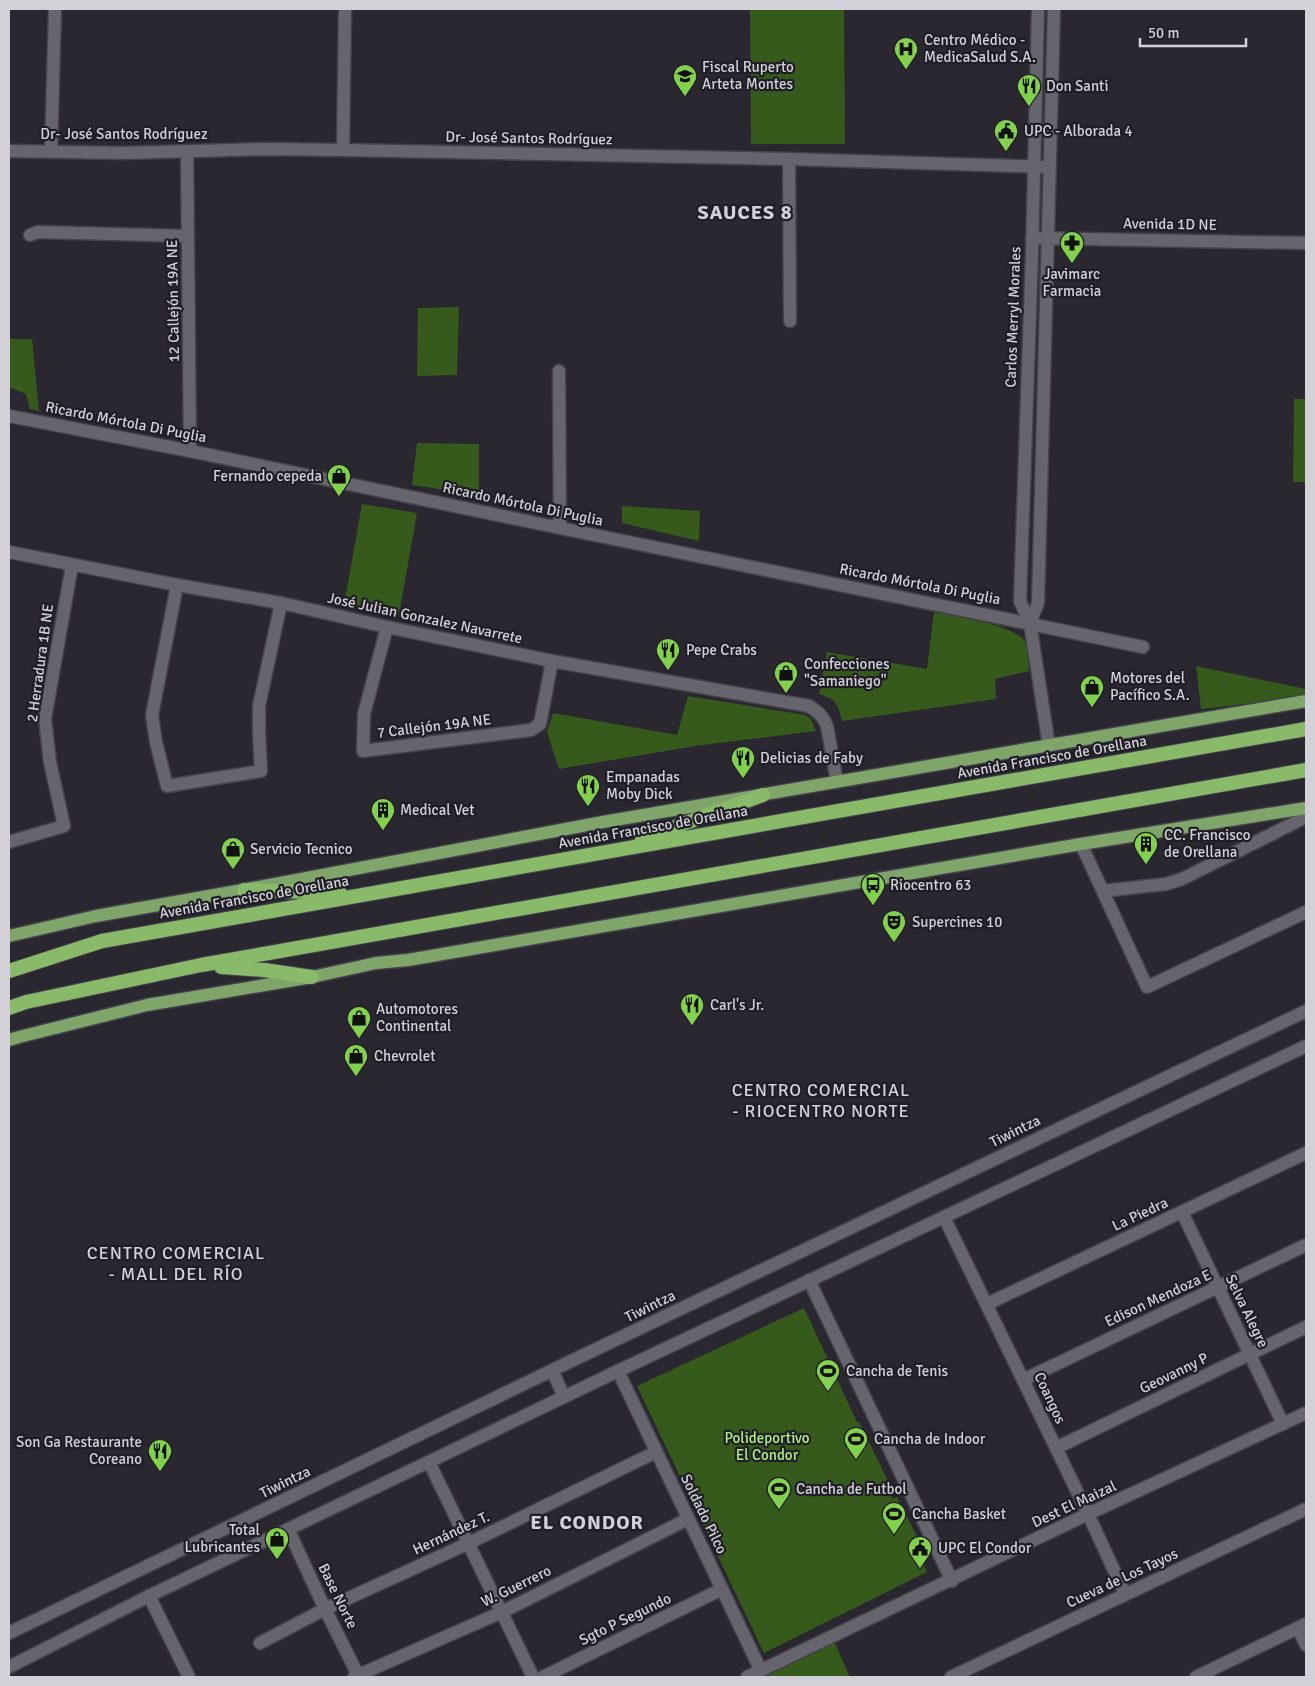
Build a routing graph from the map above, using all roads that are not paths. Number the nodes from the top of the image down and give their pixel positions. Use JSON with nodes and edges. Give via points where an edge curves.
{"nodes":[{"id":1,"x":55,"y":9,"type":"edge"},
{"id":2,"x":345,"y":9,"type":"edge"},
{"id":3,"x":1038,"y":9,"type":"edge"},
{"id":4,"x":1054,"y":9,"type":"edge"},
{"id":5,"x":343,"y":150,"type":"junction"},
{"id":6,"x":9,"y":151,"type":"edge"},
{"id":7,"x":187,"y":151,"type":"junction"},
{"id":8,"x":51,"y":152,"type":"junction"},
{"id":9,"x":789,"y":159,"type":"junction"},
{"id":10,"x":1034,"y":167,"type":"junction"},
{"id":11,"x":1049,"y":167,"type":"junction"},
{"id":12,"x":30,"y":235,"type":"dead end"},
{"id":13,"x":188,"y":236,"type":"junction"},
{"id":14,"x":1032,"y":238,"type":"junction"},
{"id":15,"x":1047,"y":239,"type":"junction"},
{"id":16,"x":1306,"y":243,"type":"edge"},
{"id":17,"x":790,"y":321,"type":"dead end"},
{"id":18,"x":559,"y":371,"type":"dead end"},
{"id":19,"x":9,"y":416,"type":"edge"},
{"id":20,"x":190,"y":451,"type":"junction"},
{"id":21,"x":560,"y":528,"type":"junction"},
{"id":22,"x":9,"y":552,"type":"edge"},
{"id":23,"x":72,"y":565,"type":"junction"},
{"id":24,"x":177,"y":585,"type":"junction"},
{"id":25,"x":282,"y":603,"type":"junction"},
{"id":26,"x":1030,"y":623,"type":"junction"},
{"id":27,"x":387,"y":627,"type":"junction"},
{"id":28,"x":1143,"y":647,"type":"dead end"},
{"id":29,"x":552,"y":661,"type":"junction"},
{"id":30,"x":1306,"y":701,"type":"edge"},
{"id":31,"x":1306,"y":729,"type":"edge"},
{"id":32,"x":1049,"y":746,"type":"junction"},
{"id":33,"x":1306,"y":770,"type":"edge"},
{"id":34,"x":837,"y":782,"type":"junction"},
{"id":35,"x":763,"y":795,"type":"junction"},
{"id":36,"x":1306,"y":808,"type":"edge"},
{"id":37,"x":1306,"y":817,"type":"edge"},
{"id":38,"x":9,"y":842,"type":"edge"},
{"id":39,"x":1081,"y":844,"type":"junction"},
{"id":40,"x":608,"y":852,"type":"junction"},
{"id":41,"x":244,"y":890,"type":"junction"},
{"id":42,"x":1102,"y":891,"type":"junction"},
{"id":43,"x":360,"y":894,"type":"junction"},
{"id":44,"x":1306,"y":912,"type":"edge"},
{"id":45,"x":9,"y":936,"type":"edge"},
{"id":46,"x":201,"y":965,"type":"junction"},
{"id":47,"x":9,"y":971,"type":"edge"},
{"id":48,"x":312,"y":977,"type":"junction"},
{"id":49,"x":9,"y":1008,"type":"edge"},
{"id":50,"x":1306,"y":1011,"type":"edge"},
{"id":51,"x":9,"y":1040,"type":"edge"},
{"id":52,"x":1306,"y":1046,"type":"edge"},
{"id":53,"x":1306,"y":1153,"type":"edge"},
{"id":54,"x":1182,"y":1212,"type":"junction"},
{"id":55,"x":944,"y":1217,"type":"junction"},
{"id":56,"x":1306,"y":1245,"type":"edge"},
{"id":57,"x":809,"y":1280,"type":"junction"},
{"id":58,"x":1218,"y":1287,"type":"junction"},
{"id":59,"x":987,"y":1304,"type":"junction"},
{"id":60,"x":1306,"y":1327,"type":"edge"},
{"id":61,"x":1250,"y":1354,"type":"junction"},
{"id":62,"x":618,"y":1371,"type":"junction"},
{"id":63,"x":552,"y":1372,"type":"junction"},
{"id":64,"x":1023,"y":1380,"type":"junction"},
{"id":65,"x":564,"y":1397,"type":"junction"},
{"id":66,"x":1306,"y":1413,"type":"edge"},
{"id":67,"x":1283,"y":1424,"type":"junction"},
{"id":68,"x":1056,"y":1448,"type":"junction"},
{"id":69,"x":656,"y":1452,"type":"junction"},
{"id":70,"x":429,"y":1462,"type":"junction"},
{"id":71,"x":1306,"y":1509,"type":"edge"},
{"id":72,"x":1088,"y":1514,"type":"junction"},
{"id":73,"x":688,"y":1519,"type":"junction"},
{"id":74,"x":288,"y":1529,"type":"junction"},
{"id":75,"x":469,"y":1544,"type":"junction"},
{"id":76,"x":952,"y":1581,"type":"junction"},
{"id":77,"x":722,"y":1589,"type":"junction"},
{"id":78,"x":1125,"y":1594,"type":"junction"},
{"id":79,"x":150,"y":1596,"type":"junction"},
{"id":80,"x":325,"y":1609,"type":"junction"},
{"id":81,"x":502,"y":1612,"type":"junction"},
{"id":82,"x":1302,"y":1626,"type":"edge"},
{"id":83,"x":9,"y":1633,"type":"edge"},
{"id":84,"x":260,"y":1643,"type":"dead end"},
{"id":85,"x":1306,"y":1645,"type":"edge"},
{"id":86,"x":9,"y":1667,"type":"edge"},
{"id":87,"x":9,"y":1671,"type":"edge"},
{"id":88,"x":761,"y":1671,"type":"junction"},
{"id":89,"x":1220,"y":1672,"type":"edge"},
{"id":90,"x":12,"y":1677,"type":"edge"},
{"id":91,"x":187,"y":1677,"type":"edge"},
{"id":92,"x":357,"y":1677,"type":"edge"},
{"id":93,"x":533,"y":1677,"type":"edge"},
{"id":94,"x":543,"y":1677,"type":"edge"},
{"id":95,"x":747,"y":1677,"type":"edge"},
{"id":96,"x":954,"y":1677,"type":"edge"},
{"id":97,"x":1196,"y":1677,"type":"edge"}],
"edges":[{"from":1,"to":8,"type":"street"},
{"from":2,"to":5,"type":"street"},
{"from":3,"to":10,"type":"street","name":"Carlos Merryl Morales"},
{"from":4,"to":11,"type":"street","name":"Carlos Merryl Morales"},
{"from":5,"to":7,"type":"street","name":"Dr- José Santos Rodríguez"},
{"from":5,"to":9,"type":"street","name":"Dr- José Santos Rodríguez"},
{"from":6,"to":8,"type":"street","name":"Dr- José Santos Rodríguez"},
{"from":7,"to":8,"type":"street","name":"Dr- José Santos Rodríguez"},
{"from":7,"to":13,"type":"street","name":"12 Callejón 19A NE"},
{"from":9,"to":10,"type":"street","name":"Dr- José Santos Rodríguez"},
{"from":9,"to":17,"type":"street"},
{"from":10,"to":11,"type":"street","name":"Dr- José Santos Rodríguez"},
{"from":10,"to":14,"type":"street","name":"Carlos Merryl Morales"},
{"from":11,"to":15,"type":"street","name":"Carlos Merryl Morales"},
{"from":12,"to":13,"type":"street","via":[[38,232]]},
{"from":13,"to":20,"type":"street","name":"12 Callejón 19A NE"},
{"from":14,"to":15,"type":"street","name":"Avenida 1D NE"},
{"from":14,"to":26,"type":"street","name":"Carlos Merryl Morales","via":[[1020,602]]},
{"from":15,"to":16,"type":"street","name":"Avenida 1D NE"},
{"from":15,"to":26,"type":"street","name":"Carlos Merryl Morales","via":[[1038,603]]},
{"from":18,"to":21,"type":"street"},
{"from":19,"to":20,"type":"street","name":"Ricardo Mórtola Di Puglia"},
{"from":20,"to":21,"type":"street","name":"Ricardo Mórtola Di Puglia"},
{"from":21,"to":26,"type":"street","name":"Ricardo Mórtola Di Puglia"},
{"from":22,"to":23,"type":"street","name":"José Julian Gonzalez Navarrete"},
{"from":23,"to":24,"type":"street","name":"José Julian Gonzalez Navarrete"},
{"from":23,"to":38,"type":"street","name":"2 Herradura 1B NE","via":[[45,719],[50,762],[64,826]]},
{"from":24,"to":25,"type":"street","name":"José Julian Gonzalez Navarrete"},
{"from":24,"to":25,"type":"street","via":[[152,715],[167,786],[261,771],[259,706]]},
{"from":25,"to":27,"type":"street","name":"José Julian Gonzalez Navarrete"},
{"from":26,"to":28,"type":"street","name":"Ricardo Mórtola Di Puglia"},
{"from":26,"to":32,"type":"street","name":"Carlos Merryl Morales"},
{"from":27,"to":29,"type":"street","name":"José Julian Gonzalez Navarrete"},
{"from":27,"to":29,"type":"street","name":"7 Callejón 19A NE","via":[[364,714],[362,751],[531,730],[540,724]]},
{"from":29,"to":34,"type":"street","name":"José Julian Gonzalez Navarrete","via":[[809,706],[823,717],[827,726]]},
{"from":30,"to":32,"type":"main road","name":"Avenida Francisco de Orellana"},
{"from":31,"to":40,"type":"highway","name":"Avenida Francisco de Orellana"},
{"from":32,"to":34,"type":"main road","name":"Avenida Francisco de Orellana"},
{"from":33,"to":46,"type":"highway"},
{"from":34,"to":35,"type":"main road","name":"Avenida Francisco de Orellana"},
{"from":35,"to":40,"type":"highway"},
{"from":35,"to":41,"type":"main road","name":"Avenida Francisco de Orellana"},
{"from":36,"to":39,"type":"main road"},
{"from":37,"to":42,"type":"street","via":[[1182,879],[1166,884]]},
{"from":39,"to":42,"type":"street"},
{"from":39,"to":48,"type":"main road","via":[[376,963]]},
{"from":40,"to":43,"type":"highway","name":"Avenida Francisco de Orellana"},
{"from":41,"to":43,"type":"highway"},
{"from":41,"to":45,"type":"main road","name":"Avenida Francisco de Orellana","via":[[96,916]]},
{"from":42,"to":44,"type":"street","via":[[1148,987]]},
{"from":43,"to":47,"type":"highway","name":"Avenida Francisco de Orellana","via":[[102,942]]},
{"from":46,"to":48,"type":"highway"},
{"from":46,"to":49,"type":"highway"},
{"from":48,"to":51,"type":"main road","via":[[147,1005]]},
{"from":50,"to":63,"type":"street","name":"Tiwintza"},
{"from":52,"to":55,"type":"street"},
{"from":53,"to":54,"type":"street","name":"La Piedra"},
{"from":54,"to":58,"type":"street","name":"Selva Alegre"},
{"from":54,"to":59,"type":"street","name":"La Piedra"},
{"from":55,"to":57,"type":"street"},
{"from":55,"to":59,"type":"street","name":"Coangos"},
{"from":56,"to":58,"type":"street","name":"Edison Mendoza E"},
{"from":57,"to":62,"type":"street"},
{"from":57,"to":76,"type":"street"},
{"from":58,"to":61,"type":"street","name":"Selva Alegre"},
{"from":58,"to":64,"type":"street","name":"Edison Mendoza E"},
{"from":59,"to":64,"type":"street","name":"Coangos"},
{"from":60,"to":61,"type":"street","name":"Geovanny P"},
{"from":61,"to":67,"type":"street","name":"Selva Alegre"},
{"from":61,"to":68,"type":"street","name":"Geovanny P"},
{"from":62,"to":65,"type":"street"},
{"from":62,"to":69,"type":"street","name":"Soldado Pilco"},
{"from":63,"to":65,"type":"street"},
{"from":63,"to":83,"type":"street","name":"Tiwintza"},
{"from":64,"to":68,"type":"street","name":"Coangos"},
{"from":65,"to":70,"type":"street"},
{"from":66,"to":67,"type":"street","name":"Dest El Maizal"},
{"from":67,"to":72,"type":"street","name":"Dest El Maizal"},
{"from":68,"to":72,"type":"street","name":"Coangos"},
{"from":69,"to":73,"type":"street","name":"Soldado Pilco"},
{"from":69,"to":75,"type":"street","name":"Hernández T."},
{"from":70,"to":74,"type":"street"},
{"from":70,"to":75,"type":"street"},
{"from":71,"to":78,"type":"street","name":"Cueva de Los Tayos"},
{"from":72,"to":76,"type":"street","name":"Dest El Maizal"},
{"from":72,"to":78,"type":"street","name":"Coangos"},
{"from":73,"to":77,"type":"street","name":"Soldado Pilco"},
{"from":73,"to":81,"type":"street","name":"W. Guerrero"},
{"from":74,"to":79,"type":"street"},
{"from":74,"to":80,"type":"street","name":"Base Norte"},
{"from":75,"to":80,"type":"street","name":"Hernández T."},
{"from":75,"to":81,"type":"street"},
{"from":76,"to":88,"type":"street","name":"Dest El Maizal"},
{"from":77,"to":88,"type":"street","name":"Soldado Pilco"},
{"from":77,"to":94,"type":"street","name":"Sgto P Segundo"},
{"from":78,"to":96,"type":"street","name":"Cueva de Los Tayos"},
{"from":79,"to":86,"type":"street"},
{"from":79,"to":91,"type":"street"},
{"from":80,"to":84,"type":"street","name":"Hernández T."},
{"from":80,"to":92,"type":"street","name":"Base Norte"},
{"from":81,"to":92,"type":"street","name":"W. Guerrero"},
{"from":81,"to":93,"type":"street"},
{"from":82,"to":85,"type":"street"},
{"from":82,"to":89,"type":"street"},
{"from":87,"to":90,"type":"street"},
{"from":88,"to":95,"type":"street","name":"Dest El Maizal"},
{"from":89,"to":97,"type":"street"}]}
